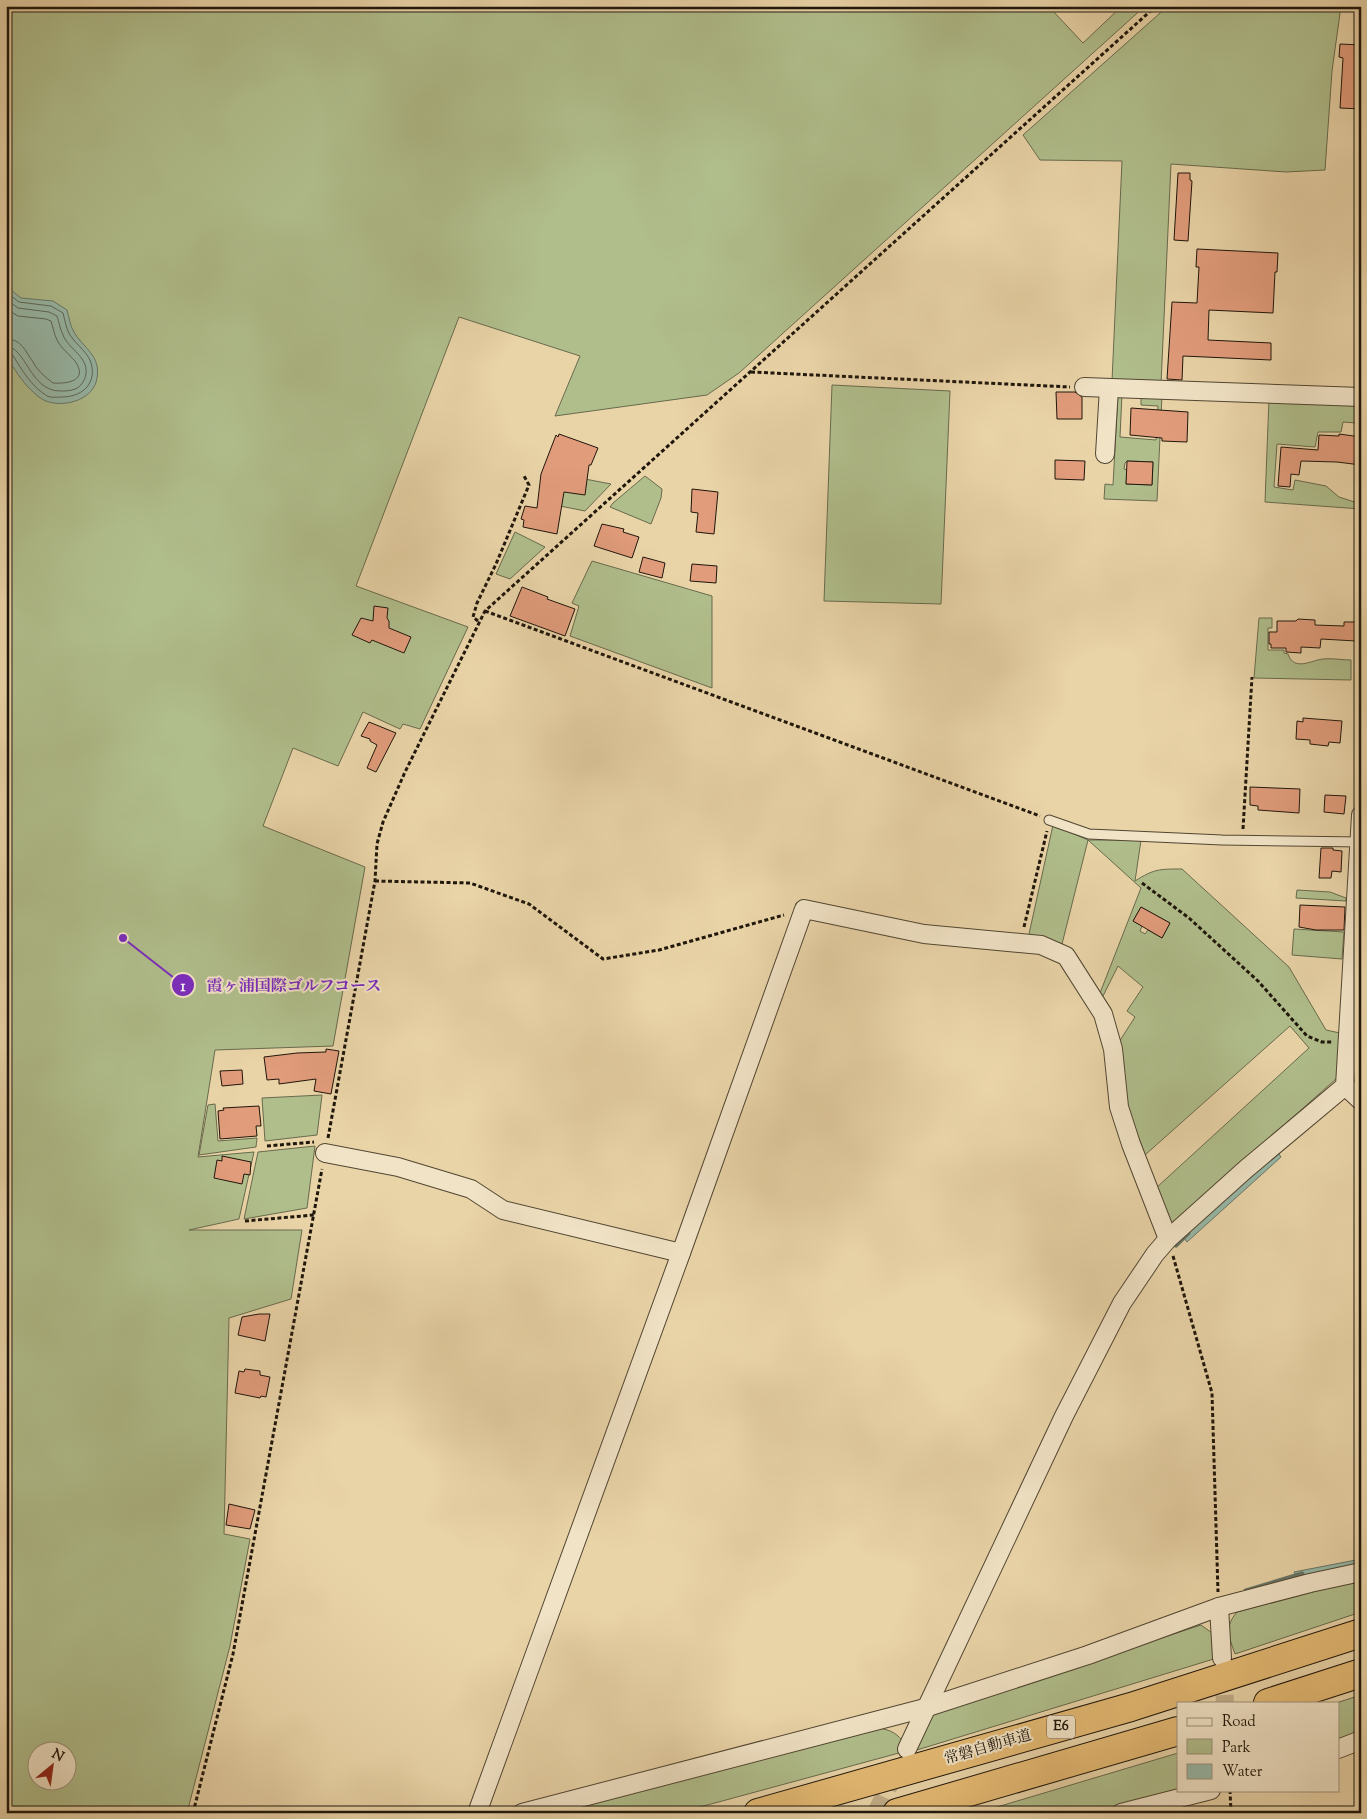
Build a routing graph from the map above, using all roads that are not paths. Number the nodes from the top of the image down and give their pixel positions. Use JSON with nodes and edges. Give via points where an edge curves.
{"nodes":[{"id":1,"x":1084,"y":388,"type":"road end"},
{"id":2,"x":1109,"y":388,"type":"junction"},
{"id":3,"x":1361,"y":397,"type":"edge"},
{"id":4,"x":1105,"y":454,"type":"dead end"},
{"id":5,"x":1361,"y":815,"type":"edge"},
{"id":6,"x":1049,"y":820,"type":"road end"},
{"id":7,"x":1360,"y":842,"type":"edge"},
{"id":8,"x":1345,"y":1086,"type":"junction"},
{"id":9,"x":1361,"y":1101,"type":"edge"},
{"id":10,"x":326,"y":1147,"type":"road end"},
{"id":11,"x":1168,"y":1239,"type":"junction"},
{"id":12,"x":681,"y":1253,"type":"junction"},
{"id":13,"x":1361,"y":1572,"type":"edge"},
{"id":14,"x":1219,"y":1608,"type":"junction"},
{"id":15,"x":1361,"y":1633,"type":"edge"},
{"id":16,"x":1222,"y":1658,"type":"tunnel mouth"},
{"id":17,"x":1361,"y":1673,"type":"edge"},
{"id":18,"x":1271,"y":1702,"type":"edge"},
{"id":19,"x":925,"y":1708,"type":"junction"},
{"id":20,"x":1177,"y":1731,"type":"edge"},
{"id":21,"x":1361,"y":1740,"type":"edge"},
{"id":22,"x":1340,"y":1748,"type":"edge"},
{"id":23,"x":907,"y":1749,"type":"dead end"},
{"id":24,"x":1203,"y":1792,"type":"edge"},
{"id":25,"x":477,"y":1813,"type":"edge"},
{"id":26,"x":522,"y":1813,"type":"edge"},
{"id":27,"x":758,"y":1813,"type":"edge"},
{"id":28,"x":898,"y":1813,"type":"edge"},
{"id":29,"x":1121,"y":1813,"type":"edge"}],
"edges":[{"from":1,"to":2,"type":"street"},
{"from":2,"to":3,"type":"street"},
{"from":2,"to":4,"type":"street"},
{"from":5,"to":7,"type":"street"},
{"from":6,"to":7,"type":"lane","via":[[1089,834]]},
{"from":7,"to":8,"type":"street"},
{"from":8,"to":9,"type":"street"},
{"from":8,"to":11,"type":"street"},
{"from":10,"to":12,"type":"street","via":[[471,1189],[503,1210]]},
{"from":11,"to":12,"type":"street","via":[[1119,1107],[1113,1049],[1103,1014],[1066,956],[1041,945],[924,934],[804,909]]},
{"from":11,"to":19,"type":"street","via":[[1154,1254],[1122,1303],[1064,1416]]},
{"from":12,"to":25,"type":"street"},
{"from":13,"to":14,"type":"street"},
{"from":14,"to":16,"type":"street"},
{"from":14,"to":19,"type":"street"},
{"from":15,"to":27,"type":"highway","name":"常磐自動車道","number":"E6","via":[[1131,1707]]},
{"from":17,"to":18,"type":"highway"},
{"from":19,"to":23,"type":"street"},
{"from":19,"to":26,"type":"street"},
{"from":20,"to":28,"type":"highway"},
{"from":21,"to":22,"type":"street"},
{"from":24,"to":29,"type":"street"}]}
